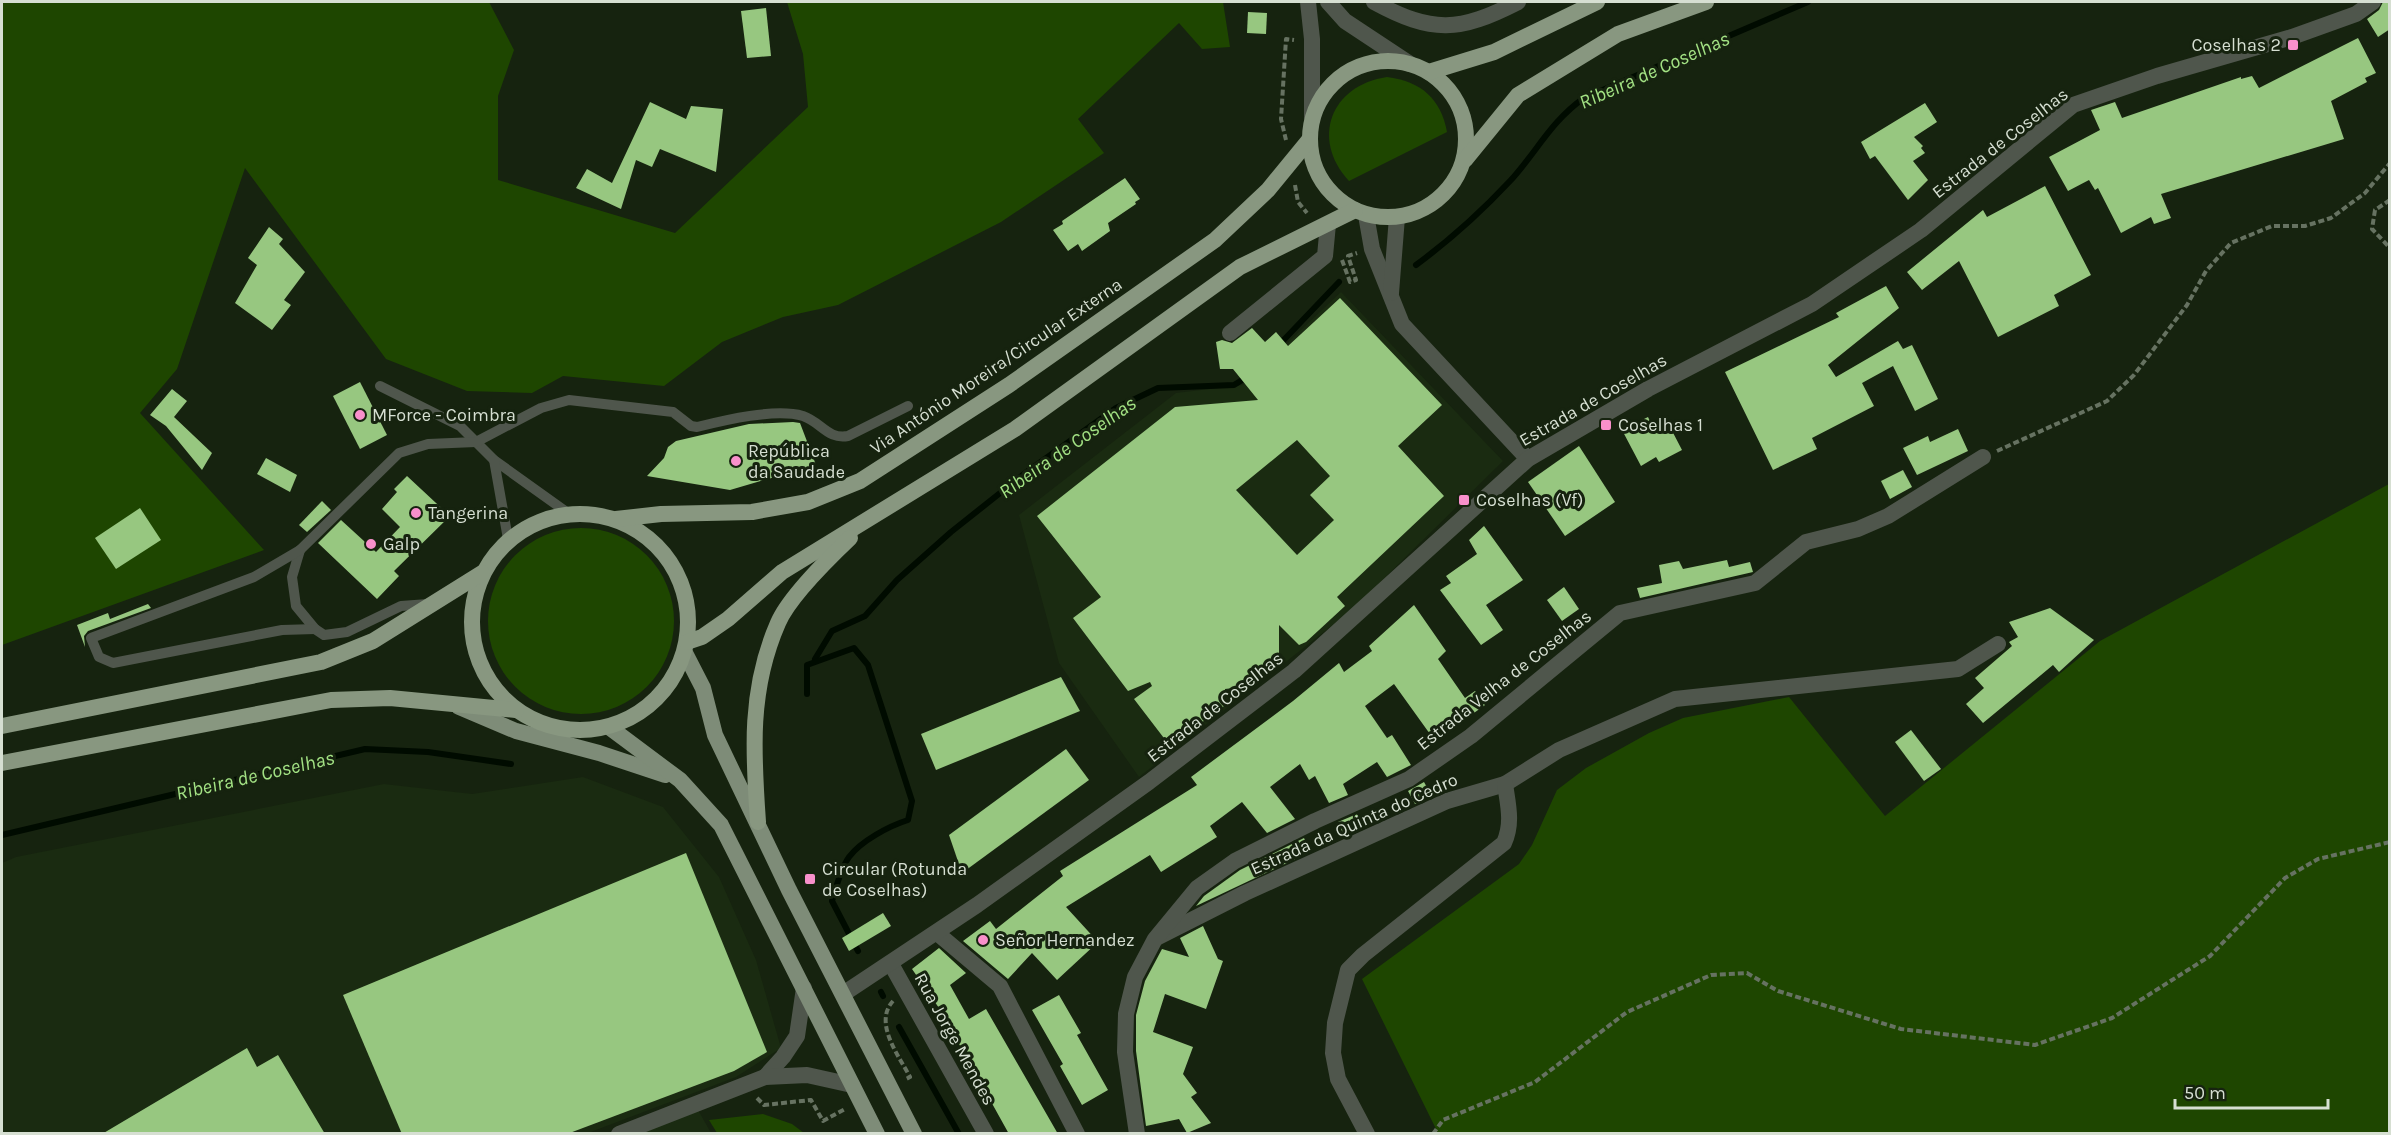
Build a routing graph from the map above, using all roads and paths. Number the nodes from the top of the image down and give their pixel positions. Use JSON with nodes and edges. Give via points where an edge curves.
{"nodes":[{"id":1,"x":1308,"y":2,"type":"edge"},
{"id":2,"x":1328,"y":2,"type":"edge"},
{"id":3,"x":1374,"y":2,"type":"edge"},
{"id":4,"x":1518,"y":2,"type":"edge"},
{"id":5,"x":1597,"y":2,"type":"edge"},
{"id":6,"x":1706,"y":2,"type":"edge"},
{"id":7,"x":2373,"y":2,"type":"edge"},
{"id":8,"x":1294,"y":50,"type":"dead end"},
{"id":9,"x":1410,"y":64,"type":"junction"},
{"id":10,"x":1429,"y":72,"type":"junction"},
{"id":11,"x":1312,"y":118,"type":"junction"},
{"id":12,"x":1309,"y":140,"type":"junction"},
{"id":13,"x":1288,"y":150,"type":"dead end"},
{"id":14,"x":1464,"y":161,"type":"junction"},
{"id":15,"x":2390,"y":163,"type":"edge"},
{"id":16,"x":1294,"y":181,"type":"dead end"},
{"id":17,"x":2390,"y":200,"type":"edge"},
{"id":18,"x":1360,"y":213,"type":"junction"},
{"id":19,"x":1311,"y":218,"type":"dead end"},
{"id":20,"x":1397,"y":218,"type":"junction"},
{"id":21,"x":1328,"y":224,"type":"junction"},
{"id":22,"x":2390,"y":248,"type":"edge"},
{"id":23,"x":1338,"y":252,"type":"dead end"},
{"id":24,"x":1350,"y":263,"type":"dead end"},
{"id":25,"x":1391,"y":300,"type":"junction"},
{"id":26,"x":1230,"y":333,"type":"dead end"},
{"id":27,"x":380,"y":386,"type":"dead end"},
{"id":28,"x":908,"y":406,"type":"dead end"},
{"id":29,"x":476,"y":442,"type":"junction"},
{"id":30,"x":1983,"y":458,"type":"joint"},
{"id":31,"x":1527,"y":459,"type":"junction"},
{"id":32,"x":494,"y":460,"type":"junction"},
{"id":33,"x":568,"y":513,"type":"junction"},
{"id":34,"x":874,"y":515,"type":"junction"},
{"id":35,"x":616,"y":519,"type":"junction"},
{"id":36,"x":508,"y":539,"type":"junction"},
{"id":37,"x":300,"y":550,"type":"junction"},
{"id":38,"x":482,"y":573,"type":"junction"},
{"id":39,"x":434,"y":603,"type":"junction"},
{"id":40,"x":315,"y":629,"type":"junction"},
{"id":41,"x":1998,"y":644,"type":"dead end"},
{"id":42,"x":686,"y":648,"type":"junction"},
{"id":43,"x":449,"y":702,"type":"junction"},
{"id":44,"x":516,"y":710,"type":"junction"},
{"id":45,"x":2,"y":726,"type":"edge"},
{"id":46,"x":609,"y":727,"type":"junction"},
{"id":47,"x":2,"y":763,"type":"edge"},
{"id":48,"x":680,"y":780,"type":"junction"},
{"id":49,"x":1505,"y":784,"type":"junction"},
{"id":50,"x":758,"y":822,"type":"junction"},
{"id":51,"x":2390,"y":842,"type":"edge"},
{"id":52,"x":937,"y":933,"type":"junction"},
{"id":53,"x":1155,"y":939,"type":"junction"},
{"id":54,"x":891,"y":964,"type":"junction"},
{"id":55,"x":804,"y":988,"type":"junction"},
{"id":56,"x":904,"y":988,"type":"junction"},
{"id":57,"x":843,"y":994,"type":"junction"},
{"id":58,"x":765,"y":1077,"type":"junction"},
{"id":59,"x":910,"y":1077,"type":"dead end"},
{"id":60,"x":852,"y":1085,"type":"junction"},
{"id":61,"x":764,"y":1105,"type":"dead end"},
{"id":62,"x":838,"y":1113,"type":"dead end"},
{"id":63,"x":619,"y":1134,"type":"edge"},
{"id":64,"x":877,"y":1134,"type":"edge"},
{"id":65,"x":914,"y":1134,"type":"edge"},
{"id":66,"x":986,"y":1134,"type":"edge"},
{"id":67,"x":1077,"y":1134,"type":"edge"},
{"id":68,"x":1137,"y":1134,"type":"edge"},
{"id":69,"x":1366,"y":1134,"type":"edge"},
{"id":70,"x":1433,"y":1134,"type":"edge"}],
"edges":[{"from":1,"to":11,"type":"street"},
{"from":2,"to":9,"type":"street","via":[[1345,21]]},
{"from":3,"to":4,"type":"street","via":[[1437,27],[1487,18]]},
{"from":5,"to":10,"type":"highway","via":[[1494,52]]},
{"from":6,"to":14,"type":"highway","via":[[1618,34],[1518,95]]},
{"from":7,"to":31,"type":"street","name":"Estrada de Coselhas","via":[[2356,14],[2292,37],[2073,105],[1921,230],[1812,304],[1648,389]]},
{"from":8,"to":13,"type":"path","via":[[1294,40],[1286,39],[1281,119]]},
{"from":9,"to":10,"type":"highway"},
{"from":9,"to":11,"type":"highway","via":[[1385,61],[1361,66],[1340,78],[1323,96]]},
{"from":10,"to":14,"type":"highway","via":[[1449,88],[1462,111],[1467,136]]},
{"from":11,"to":12,"type":"highway"},
{"from":12,"to":18,"type":"highway","via":[[1312,162],[1322,182],[1336,198]]},
{"from":12,"to":35,"type":"highway","name":"Via António Moreira/Circular Externa","via":[[1268,189],[1215,240],[1009,385],[860,481],[808,502],[752,512]]},
{"from":14,"to":20,"type":"highway","via":[[1454,182],[1439,199],[1419,212]]},
{"from":15,"to":30,"type":"path","via":[[2366,193],[2331,218],[2305,226],[2272,226],[2231,243],[2206,271],[2187,305],[2134,375],[2107,401]]},
{"from":16,"to":19,"type":"path","via":[[1298,202]]},
{"from":17,"to":22,"type":"path","via":[[2375,210],[2372,229]]},
{"from":18,"to":20,"type":"highway"},
{"from":18,"to":21,"type":"highway"},
{"from":18,"to":25,"type":"street"},
{"from":20,"to":25,"type":"street"},
{"from":21,"to":26,"type":"street","via":[[1325,256]]},
{"from":21,"to":34,"type":"highway","via":[[1240,267],[1015,429]]},
{"from":23,"to":24,"type":"path","via":[[1350,282],[1356,280]]},
{"from":25,"to":31,"type":"street","via":[[1402,324]]},
{"from":27,"to":29,"type":"lane","via":[[460,426]]},
{"from":28,"to":29,"type":"lane","via":[[840,438],[814,421],[791,414],[731,418],[697,427],[673,412],[569,400],[542,408]]},
{"from":29,"to":32,"type":"lane"},
{"from":29,"to":37,"type":"lane","via":[[428,444],[399,453]]},
{"from":30,"to":53,"type":"street","name":"Estrada Velha de Coselhas","via":[[1888,516],[1858,529],[1806,542],[1755,583],[1620,613],[1471,736],[1409,779],[1235,861],[1197,888]]},
{"from":31,"to":52,"type":"street","name":"Estrada de Coselhas","via":[[1294,671],[1149,782]]},
{"from":32,"to":33,"type":"lane"},
{"from":32,"to":36,"type":"lane"},
{"from":33,"to":35,"type":"highway"},
{"from":33,"to":36,"type":"highway","via":[[546,518]]},
{"from":34,"to":42,"type":"highway","via":[[782,572],[728,619]]},
{"from":34,"to":50,"type":"highway","via":[[819,567],[779,621],[756,693],[754,758]]},
{"from":35,"to":42,"type":"highway","via":[[650,538],[675,567],[688,603]]},
{"from":36,"to":38,"type":"highway"},
{"from":37,"to":40,"type":"lane","via":[[292,577],[296,606]]},
{"from":37,"to":40,"type":"lane","via":[[254,577],[91,638],[99,657],[113,663],[282,630]]},
{"from":38,"to":39,"type":"highway"},
{"from":38,"to":44,"type":"highway","via":[[471,609],[474,648],[489,682]]},
{"from":39,"to":40,"type":"lane","via":[[401,606],[347,632],[324,635]]},
{"from":39,"to":45,"type":"highway","via":[[373,641],[321,662]]},
{"from":41,"to":49,"type":"street","name":"Estrada da Quinta do Cedro","via":[[1958,669],[1675,699],[1559,750]]},
{"from":42,"to":46,"type":"highway","via":[[673,678],[656,700]]},
{"from":42,"to":50,"type":"main road","via":[[703,688],[716,735]]},
{"from":43,"to":44,"type":"highway"},
{"from":43,"to":47,"type":"highway","via":[[331,700]]},
{"from":43,"to":48,"type":"main road","via":[[516,731]]},
{"from":44,"to":46,"type":"highway","via":[[545,725],[576,730]]},
{"from":46,"to":48,"type":"main road"},
{"from":48,"to":55,"type":"main road","via":[[721,825]]},
{"from":49,"to":53,"type":"street","name":"Estrada da Quinta do Cedro","via":[[1447,801],[1245,893]]},
{"from":49,"to":69,"type":"street","via":[[1510,818],[1504,843],[1348,970],[1335,1023],[1333,1053],[1338,1079]]},
{"from":50,"to":57,"type":"main road"},
{"from":51,"to":70,"type":"path","via":[[2318,859],[2285,878],[2210,956],[2112,1018],[2035,1045],[1901,1029],[1778,991],[1747,974],[1711,975],[1627,1012],[1535,1082],[1443,1120]]},
{"from":52,"to":54,"type":"street","name":"Estrada de Coselhas"},
{"from":52,"to":67,"type":"street","via":[[1000,986]]},
{"from":53,"to":68,"type":"street","name":"Estrada Velha de Coselhas","via":[[1135,977],[1126,1014],[1125,1052]]},
{"from":54,"to":56,"type":"street","name":"Rua Jorge Mendes"},
{"from":54,"to":57,"type":"street","name":"Estrada de Coselhas"},
{"from":55,"to":58,"type":"street","via":[[797,1036]]},
{"from":55,"to":60,"type":"main road"},
{"from":56,"to":59,"type":"path","via":[[888,1006],[885,1020]]},
{"from":56,"to":66,"type":"street","name":"Rua Jorge Mendes"},
{"from":57,"to":65,"type":"main road"},
{"from":58,"to":60,"type":"street","via":[[807,1075]]},
{"from":58,"to":63,"type":"street"},
{"from":60,"to":64,"type":"main road"},
{"from":61,"to":62,"type":"path","via":[[812,1100],[823,1121]]}]}
